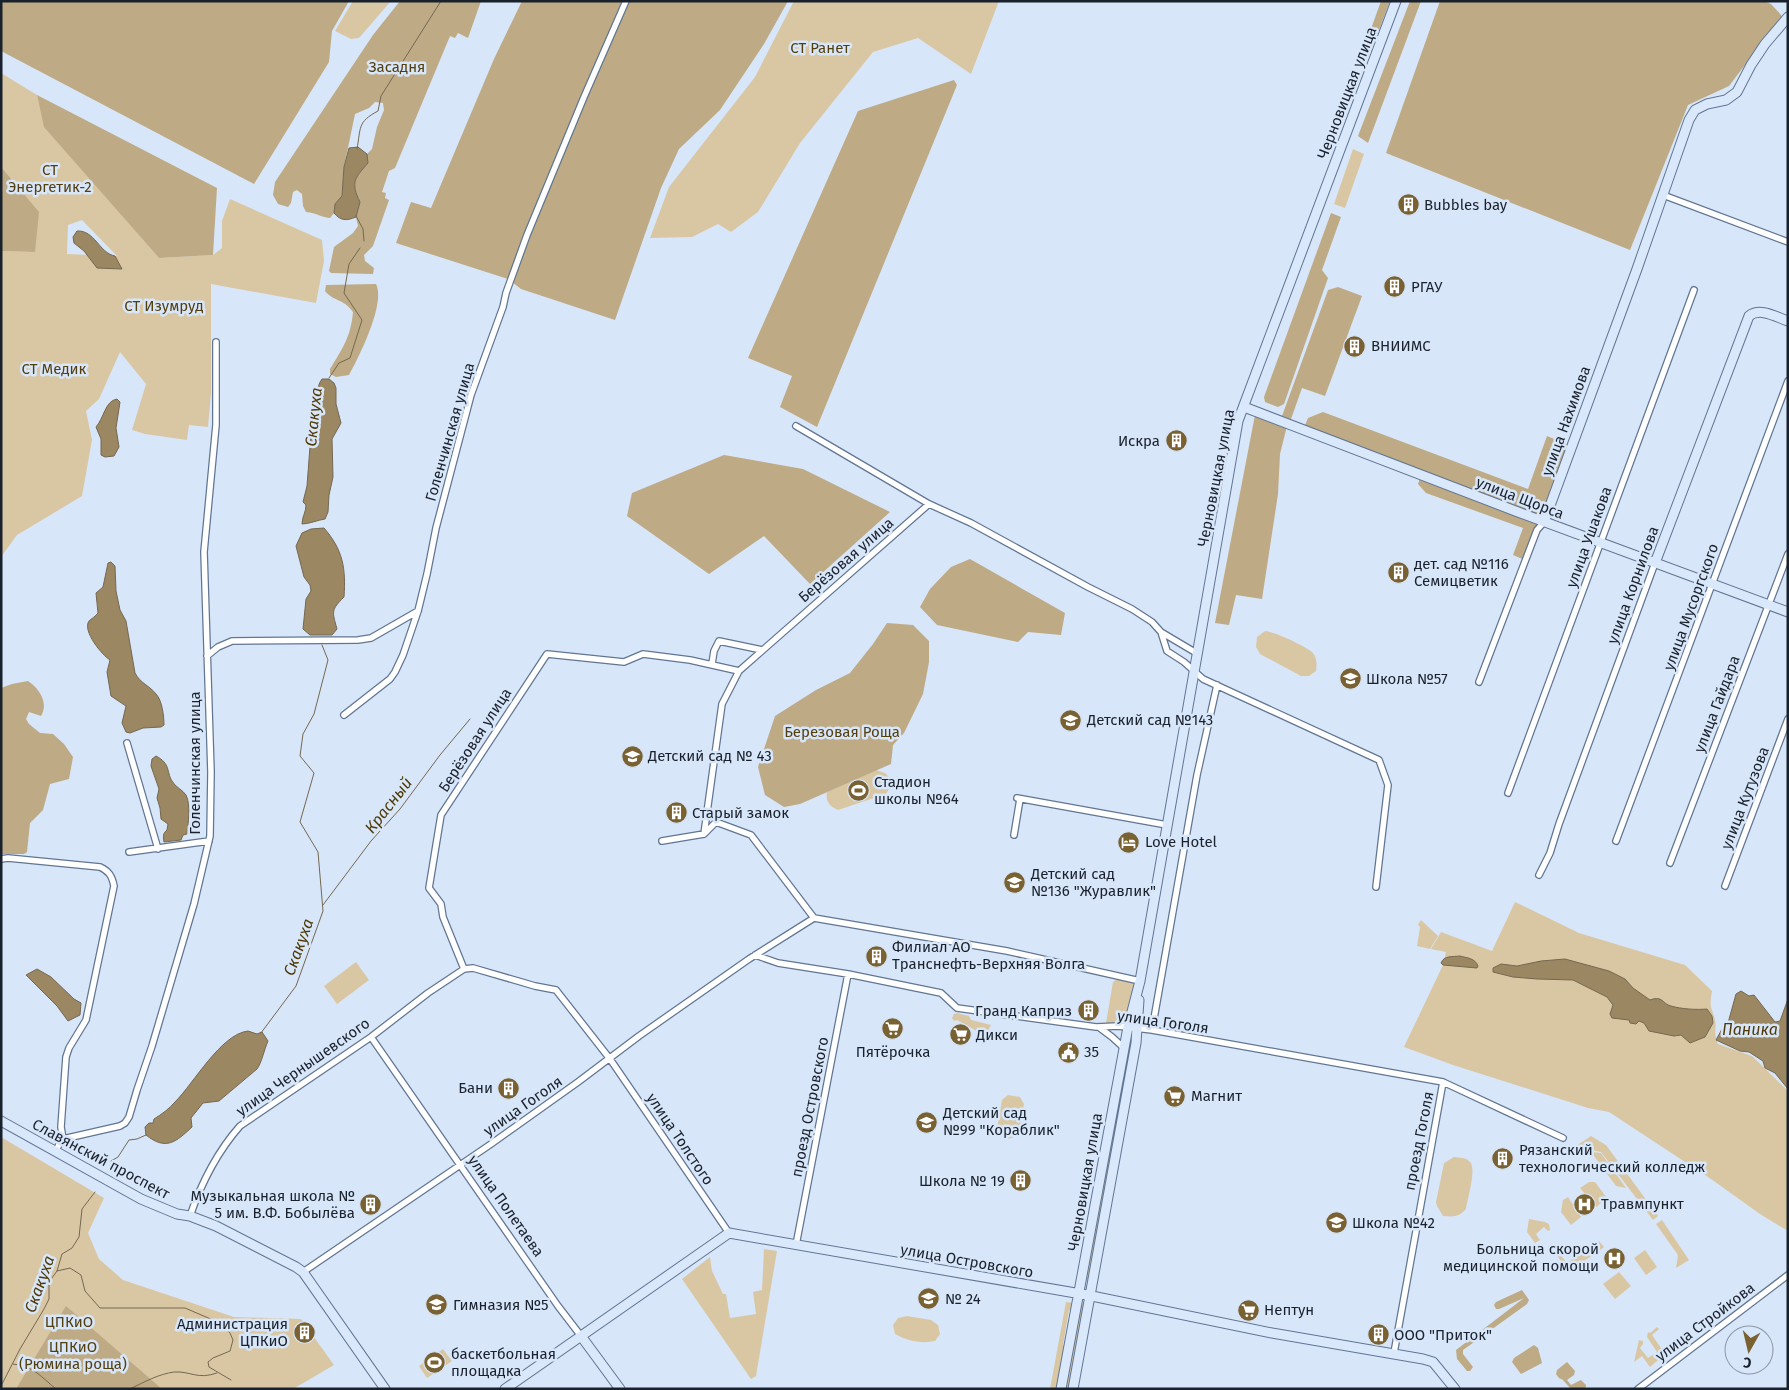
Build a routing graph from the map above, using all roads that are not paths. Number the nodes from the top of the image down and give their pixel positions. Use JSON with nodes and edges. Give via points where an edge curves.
{"nodes":[{"id":1,"x":626,"y":1,"type":"edge"},
{"id":2,"x":1396,"y":1,"type":"edge"},
{"id":3,"x":1788,"y":17,"type":"edge"},
{"id":4,"x":1663,"y":195,"type":"junction"},
{"id":5,"x":1788,"y":242,"type":"edge"},
{"id":6,"x":1694,"y":290,"type":"dead end"},
{"id":7,"x":1788,"y":321,"type":"edge"},
{"id":8,"x":216,"y":342,"type":"dead end"},
{"id":9,"x":1788,"y":381,"type":"edge"},
{"id":10,"x":1244,"y":407,"type":"junction"},
{"id":11,"x":796,"y":426,"type":"dead end"},
{"id":12,"x":929,"y":504,"type":"junction"},
{"id":13,"x":1544,"y":522,"type":"junction"},
{"id":14,"x":1600,"y":543,"type":"junction"},
{"id":15,"x":1788,"y":554,"type":"edge"},
{"id":16,"x":1655,"y":563,"type":"junction"},
{"id":17,"x":1713,"y":584,"type":"junction"},
{"id":18,"x":1769,"y":605,"type":"junction"},
{"id":19,"x":418,"y":610,"type":"junction"},
{"id":20,"x":1788,"y":612,"type":"edge"},
{"id":21,"x":1161,"y":632,"type":"junction"},
{"id":22,"x":762,"y":650,"type":"junction"},
{"id":23,"x":1198,"y":654,"type":"junction"},
{"id":24,"x":207,"y":656,"type":"junction"},
{"id":25,"x":712,"y":664,"type":"junction"},
{"id":26,"x":739,"y":671,"type":"junction"},
{"id":27,"x":1194,"y":673,"type":"junction"},
{"id":28,"x":1479,"y":682,"type":"dead end"},
{"id":29,"x":1217,"y":685,"type":"junction"},
{"id":30,"x":344,"y":716,"type":"dead end"},
{"id":31,"x":1788,"y":719,"type":"edge"},
{"id":32,"x":126,"y":743,"type":"dead end"},
{"id":33,"x":1508,"y":793,"type":"dead end"},
{"id":34,"x":1167,"y":825,"type":"junction"},
{"id":35,"x":704,"y":834,"type":"junction"},
{"id":36,"x":1014,"y":835,"type":"dead end"},
{"id":37,"x":209,"y":841,"type":"junction"},
{"id":38,"x":662,"y":841,"type":"dead end"},
{"id":39,"x":1616,"y":841,"type":"dead end"},
{"id":40,"x":158,"y":849,"type":"junction"},
{"id":41,"x":129,"y":852,"type":"dead end"},
{"id":42,"x":1,"y":859,"type":"edge"},
{"id":43,"x":1670,"y":863,"type":"dead end"},
{"id":44,"x":1539,"y":875,"type":"dead end"},
{"id":45,"x":1725,"y":886,"type":"dead end"},
{"id":46,"x":1376,"y":887,"type":"dead end"},
{"id":47,"x":814,"y":918,"type":"junction"},
{"id":48,"x":755,"y":955,"type":"junction"},
{"id":49,"x":464,"y":968,"type":"junction"},
{"id":50,"x":848,"y":974,"type":"junction"},
{"id":51,"x":1140,"y":980,"type":"junction"},
{"id":52,"x":1100,"y":1028,"type":"junction"},
{"id":53,"x":1132,"y":1028,"type":"junction"},
{"id":54,"x":1152,"y":1030,"type":"junction"},
{"id":55,"x":371,"y":1037,"type":"junction"},
{"id":56,"x":1124,"y":1048,"type":"junction"},
{"id":57,"x":610,"y":1059,"type":"junction"},
{"id":58,"x":1443,"y":1082,"type":"junction"},
{"id":59,"x":1,"y":1121,"type":"edge"},
{"id":60,"x":63,"y":1138,"type":"junction"},
{"id":61,"x":1562,"y":1138,"type":"dead end"},
{"id":62,"x":56,"y":1150,"type":"junction"},
{"id":63,"x":460,"y":1165,"type":"junction"},
{"id":64,"x":190,"y":1216,"type":"junction"},
{"id":65,"x":729,"y":1233,"type":"junction"},
{"id":66,"x":796,"y":1245,"type":"junction"},
{"id":67,"x":303,"y":1272,"type":"junction"},
{"id":68,"x":1788,"y":1276,"type":"edge"},
{"id":69,"x":1079,"y":1294,"type":"junction"},
{"id":70,"x":1090,"y":1296,"type":"junction"},
{"id":71,"x":581,"y":1336,"type":"junction"},
{"id":72,"x":1394,"y":1353,"type":"junction"},
{"id":73,"x":1640,"y":1388,"type":"edge"},
{"id":74,"x":385,"y":1389,"type":"edge"},
{"id":75,"x":506,"y":1389,"type":"edge"},
{"id":76,"x":620,"y":1389,"type":"edge"},
{"id":77,"x":1061,"y":1389,"type":"edge"},
{"id":78,"x":1073,"y":1389,"type":"edge"},
{"id":79,"x":1455,"y":1389,"type":"edge"}],
"edges":[{"from":1,"to":19,"type":"street","name":"Голенчинская улица","via":[[527,235],[471,395]]},
{"from":2,"to":10,"type":"street","name":"Черновицкая улица"},
{"from":3,"to":4,"type":"street","name":"улица Нахимова","via":[[1765,44],[1737,92],[1726,100],[1695,110]]},
{"from":4,"to":5,"type":"street"},
{"from":4,"to":13,"type":"street","name":"улица Нахимова"},
{"from":6,"to":14,"type":"street","name":"улица Ушакова"},
{"from":7,"to":16,"type":"street","name":"улица Корнилова","via":[[1760,312],[1749,316]]},
{"from":8,"to":24,"type":"street","name":"Голенчинская улица","via":[[216,425],[204,552]]},
{"from":9,"to":17,"type":"street","name":"улица Мусоргского"},
{"from":10,"to":13,"type":"street","name":"улица Щорса"},
{"from":10,"to":23,"type":"street","name":"Черновицкая улица","via":[[1238,421]]},
{"from":11,"to":12,"type":"street"},
{"from":12,"to":21,"type":"street","via":[[971,523],[1132,610],[1152,622]]},
{"from":12,"to":22,"type":"street","name":"Берёзовая улица"},
{"from":13,"to":14,"type":"street","name":"улица Щорса"},
{"from":13,"to":28,"type":"street","name":"улица Нахимова","via":[[1535,536]]},
{"from":14,"to":16,"type":"street","name":"улица Щорса"},
{"from":14,"to":33,"type":"street","name":"улица Ушакова"},
{"from":15,"to":18,"type":"street","name":"улица Гайдара"},
{"from":16,"to":17,"type":"street","name":"улица Щорса"},
{"from":16,"to":44,"type":"street","name":"улица Корнилова","via":[[1550,853]]},
{"from":17,"to":18,"type":"street","name":"улица Щорса"},
{"from":17,"to":39,"type":"street","name":"улица Мусоргского"},
{"from":18,"to":20,"type":"street","name":"улица Щорса"},
{"from":18,"to":43,"type":"street","name":"улица Гайдара"},
{"from":19,"to":24,"type":"street","via":[[371,638],[232,641]]},
{"from":19,"to":30,"type":"street","name":"Голенчинская улица","via":[[395,672]]},
{"from":21,"to":23,"type":"street"},
{"from":21,"to":27,"type":"street","via":[[1167,651]]},
{"from":22,"to":25,"type":"street","via":[[719,641]]},
{"from":22,"to":26,"type":"street","name":"Берёзовая улица"},
{"from":23,"to":27,"type":"street","name":"Черновицкая улица"},
{"from":24,"to":37,"type":"street","name":"Голенчинская улица","via":[[211,772]]},
{"from":25,"to":26,"type":"street"},
{"from":25,"to":49,"type":"street","name":"Берёзовая улица","via":[[642,654],[624,662],[547,654],[441,814],[429,888],[441,904],[442,917]]},
{"from":26,"to":35,"type":"street","name":"Берёзовая улица","via":[[722,704]]},
{"from":27,"to":29,"type":"street"},
{"from":27,"to":34,"type":"street","name":"Черновицкая улица"},
{"from":29,"to":46,"type":"street","via":[[1378,760],[1388,785]]},
{"from":29,"to":54,"type":"street","via":[[1196,775]]},
{"from":31,"to":45,"type":"street","name":"улица Кутузова"},
{"from":32,"to":40,"type":"street"},
{"from":34,"to":36,"type":"street","via":[[1019,798]]},
{"from":34,"to":51,"type":"street","name":"Черновицкая улица"},
{"from":35,"to":38,"type":"street"},
{"from":35,"to":47,"type":"street","via":[[716,822],[751,834]]},
{"from":37,"to":40,"type":"street"},
{"from":37,"to":60,"type":"street","name":"Голенчинская улица","via":[[177,963],[129,1117],[120,1126]]},
{"from":40,"to":41,"type":"street"},
{"from":42,"to":60,"type":"street","via":[[100,867],[107,870],[114,886],[86,1020],[66,1057]]},
{"from":47,"to":48,"type":"street","name":"улица Гоголя"},
{"from":47,"to":51,"type":"street","via":[[1007,951]]},
{"from":48,"to":50,"type":"street","name":"улица Гоголя","via":[[778,963]]},
{"from":48,"to":57,"type":"street","name":"улица Гоголя"},
{"from":49,"to":55,"type":"street","name":"улица Чернышевского"},
{"from":49,"to":57,"type":"street","name":"улица Толстого","via":[[556,990]]},
{"from":50,"to":52,"type":"street","name":"улица Гоголя","via":[[941,993],[957,1008]]},
{"from":50,"to":66,"type":"street","name":"проезд Островского"},
{"from":51,"to":53,"type":"street","name":"Черновицкая улица"},
{"from":52,"to":53,"type":"street","name":"улица Гоголя"},
{"from":52,"to":56,"type":"street"},
{"from":53,"to":54,"type":"street","name":"улица Гоголя"},
{"from":53,"to":56,"type":"street","name":"Черновицкая улица"},
{"from":53,"to":70,"type":"street","name":"Черновицкая улица","via":[[1136,1043]]},
{"from":54,"to":58,"type":"street","name":"улица Гоголя"},
{"from":55,"to":63,"type":"street","name":"улица Полетаева"},
{"from":55,"to":64,"type":"street","name":"улица Чернышевского","via":[[240,1126],[226,1141]]},
{"from":56,"to":69,"type":"street","name":"Черновицкая улица"},
{"from":57,"to":63,"type":"street","name":"улица Гоголя"},
{"from":57,"to":65,"type":"street","name":"улица Толстого"},
{"from":58,"to":61,"type":"street","name":"улица Гоголя"},
{"from":58,"to":72,"type":"street","name":"проезд Гоголя"},
{"from":59,"to":62,"type":"street","name":"Славянский проспект"},
{"from":60,"to":62,"type":"street"},
{"from":62,"to":64,"type":"street","name":"Славянский проспект","via":[[141,1199]]},
{"from":63,"to":67,"type":"street","name":"улица Гоголя"},
{"from":63,"to":71,"type":"street","name":"улица Полетаева"},
{"from":64,"to":67,"type":"street","name":"Славянский проспект"},
{"from":65,"to":66,"type":"street","name":"улица Островского"},
{"from":65,"to":71,"type":"street"},
{"from":66,"to":69,"type":"street","name":"улица Островского"},
{"from":67,"to":74,"type":"street"},
{"from":68,"to":73,"type":"street","name":"улица Стройкова"},
{"from":69,"to":70,"type":"street","name":"улица Островского"},
{"from":69,"to":77,"type":"street","name":"Черновицкая улица"},
{"from":70,"to":72,"type":"street","name":"улица Островского","via":[[1272,1333]]},
{"from":70,"to":78,"type":"street","name":"Черновицкая улица"},
{"from":71,"to":75,"type":"street"},
{"from":71,"to":76,"type":"street","name":"улица Полетаева"},
{"from":72,"to":79,"type":"street","name":"улица Островского","via":[[1433,1362]]}]}
